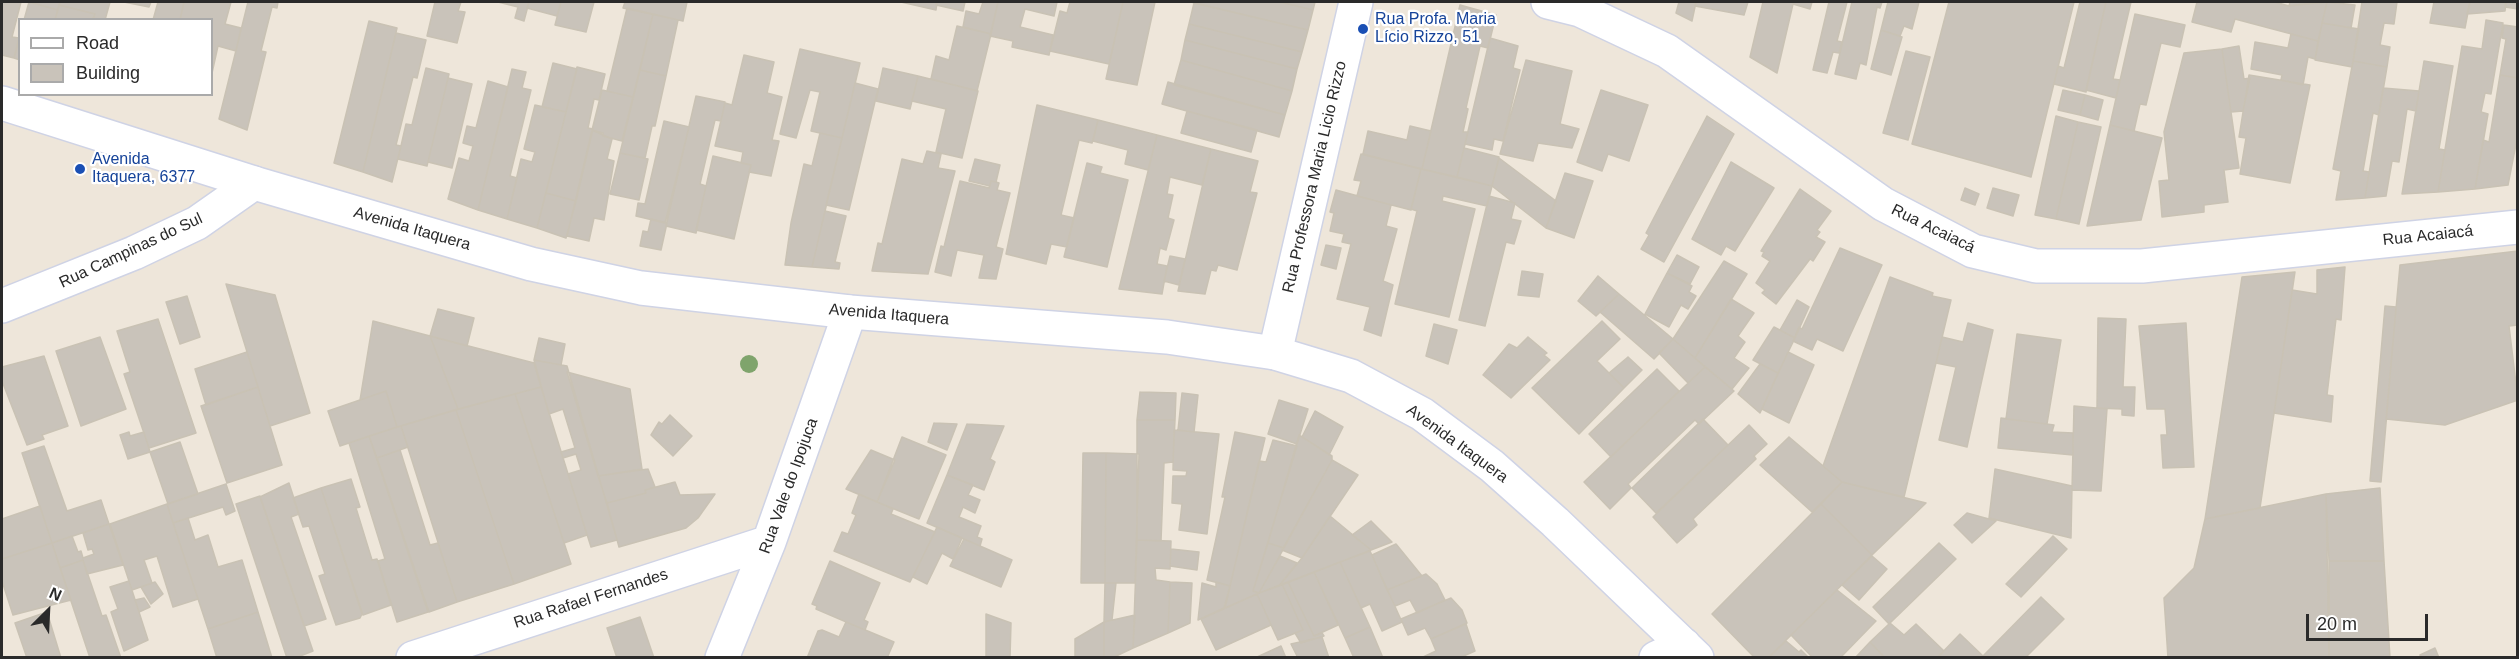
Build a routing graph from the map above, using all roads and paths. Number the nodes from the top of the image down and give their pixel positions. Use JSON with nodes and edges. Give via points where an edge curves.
{"nodes":[{"id":1,"x":1356,"y":2,"type":"edge"},
{"id":2,"x":1548,"y":2,"type":"edge"},
{"id":3,"x":2,"y":103,"type":"edge"},
{"id":4,"x":254,"y":183,"type":"junction"},
{"id":5,"x":2517,"y":227,"type":"edge"},
{"id":6,"x":2,"y":306,"type":"edge"},
{"id":7,"x":850,"y":312,"type":"junction"},
{"id":8,"x":1275,"y":353,"type":"junction"},
{"id":9,"x":769,"y":542,"type":"junction"},
{"id":10,"x":1679,"y":653,"type":"edge"},
{"id":11,"x":413,"y":657,"type":"edge"},
{"id":12,"x":722,"y":657,"type":"edge"}],
"edges":[{"from":1,"to":8,"type":"street","name":"Rua Professora Maria Licio Rizzo"},
{"from":2,"to":5,"type":"street","name":"Rua Acaiacá","via":[[1580,10],[1667,51],[1883,204],[1973,251],[2036,266],[2142,266]]},
{"from":3,"to":4,"type":"street","name":"Avenida Itaquera"},
{"from":4,"to":6,"type":"street","name":"Rua Campinas do Sul","via":[[198,223]]},
{"from":4,"to":7,"type":"street","name":"Avenida Itaquera","via":[[531,264],[641,288]]},
{"from":7,"to":8,"type":"street","name":"Avenida Itaquera","via":[[1167,337]]},
{"from":7,"to":9,"type":"street","name":"Rua Vale do Ipojuca"},
{"from":8,"to":10,"type":"street","name":"Avenida Itaquera","via":[[1351,376],[1422,414],[1492,466],[1537,506]]},
{"from":9,"to":11,"type":"street","name":"Rua Rafael Fernandes"},
{"from":9,"to":12,"type":"street","name":"Rua Vale do Ipojuca"}]}
